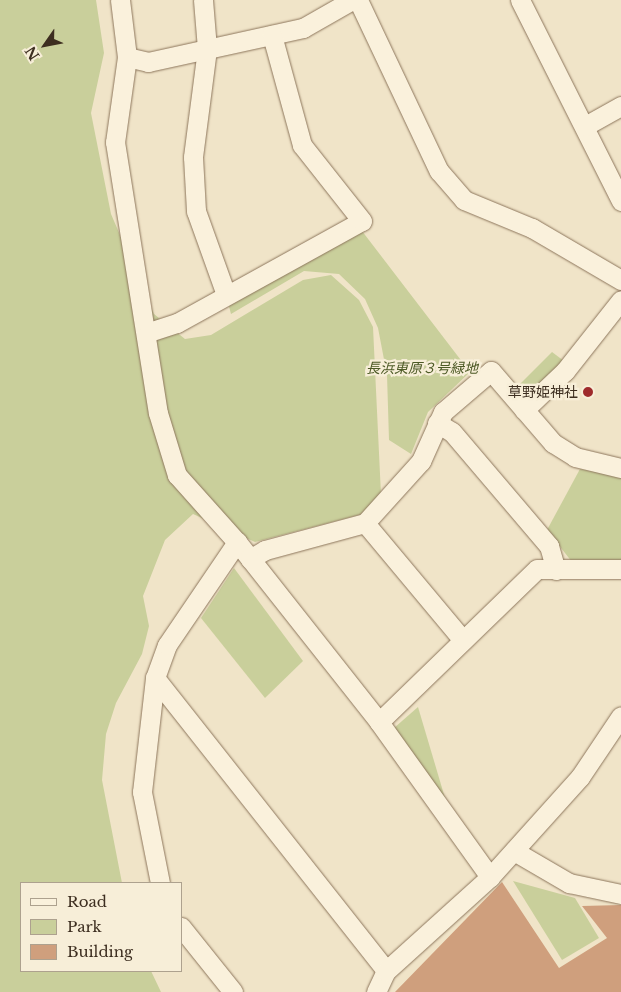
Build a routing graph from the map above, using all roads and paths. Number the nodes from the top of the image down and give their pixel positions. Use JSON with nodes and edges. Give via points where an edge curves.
{"nodes":[{"id":1,"x":120,"y":0,"type":"edge"},
{"id":2,"x":203,"y":0,"type":"edge"},
{"id":3,"x":352,"y":0,"type":"edge"},
{"id":4,"x":358,"y":0,"type":"edge"},
{"id":5,"x":520,"y":0,"type":"edge"},
{"id":6,"x":272,"y":35,"type":"junction"},
{"id":7,"x":207,"y":49,"type":"junction"},
{"id":8,"x":127,"y":57,"type":"junction"},
{"id":9,"x":621,"y":106,"type":"edge"},
{"id":10,"x":585,"y":126,"type":"junction"},
{"id":11,"x":621,"y":201,"type":"edge"},
{"id":12,"x":621,"y":280,"type":"edge"},
{"id":13,"x":226,"y":296,"type":"junction"},
{"id":14,"x":621,"y":300,"type":"edge"},
{"id":15,"x":149,"y":332,"type":"junction"},
{"id":16,"x":524,"y":410,"type":"junction"},
{"id":17,"x":437,"y":423,"type":"junction"},
{"id":18,"x":621,"y":468,"type":"edge"},
{"id":19,"x":365,"y":523,"type":"junction"},
{"id":20,"x":237,"y":542,"type":"junction"},
{"id":21,"x":250,"y":559,"type":"junction"},
{"id":22,"x":556,"y":570,"type":"junction"},
{"id":23,"x":621,"y":570,"type":"edge"},
{"id":24,"x":461,"y":638,"type":"junction"},
{"id":25,"x":155,"y":678,"type":"junction"},
{"id":26,"x":621,"y":716,"type":"edge"},
{"id":27,"x":379,"y":722,"type":"junction"},
{"id":28,"x":514,"y":851,"type":"junction"},
{"id":29,"x":490,"y":877,"type":"junction"},
{"id":30,"x":160,"y":882,"type":"edge"},
{"id":31,"x":621,"y":894,"type":"edge"},
{"id":32,"x":182,"y":927,"type":"edge"},
{"id":33,"x":386,"y":971,"type":"junction"},
{"id":34,"x":233,"y":992,"type":"edge"},
{"id":35,"x":376,"y":992,"type":"edge"}],
"edges":[{"from":1,"to":8,"type":"street"},
{"from":2,"to":7,"type":"street"},
{"from":3,"to":6,"type":"street","via":[[303,28]]},
{"from":4,"to":12,"type":"street","via":[[438,171],[464,200],[532,228]]},
{"from":5,"to":10,"type":"street"},
{"from":6,"to":7,"type":"street"},
{"from":6,"to":13,"type":"street","via":[[302,145],[362,221]]},
{"from":7,"to":8,"type":"street","via":[[148,62]]},
{"from":7,"to":13,"type":"street","via":[[193,157],[196,212]]},
{"from":8,"to":15,"type":"street","via":[[115,142]]},
{"from":9,"to":10,"type":"street"},
{"from":10,"to":11,"type":"street"},
{"from":13,"to":15,"type":"street","via":[[177,323]]},
{"from":14,"to":16,"type":"street","via":[[565,371]]},
{"from":15,"to":20,"type":"street","via":[[158,414],[177,475]]},
{"from":16,"to":17,"type":"street","via":[[491,371]]},
{"from":16,"to":18,"type":"street","via":[[553,443],[575,457]]},
{"from":17,"to":19,"type":"street","via":[[421,461]]},
{"from":17,"to":22,"type":"street","via":[[452,432],[550,546]]},
{"from":19,"to":21,"type":"street","via":[[265,550]]},
{"from":19,"to":24,"type":"street"},
{"from":20,"to":21,"type":"street"},
{"from":20,"to":25,"type":"street","via":[[167,645]]},
{"from":21,"to":27,"type":"street"},
{"from":22,"to":23,"type":"street"},
{"from":22,"to":24,"type":"street","via":[[537,570]]},
{"from":24,"to":27,"type":"street"},
{"from":25,"to":30,"type":"street","via":[[142,792]]},
{"from":25,"to":33,"type":"street"},
{"from":26,"to":28,"type":"street","via":[[580,777]]},
{"from":27,"to":29,"type":"street"},
{"from":28,"to":29,"type":"street"},
{"from":28,"to":31,"type":"street","via":[[569,883]]},
{"from":29,"to":33,"type":"street"},
{"from":32,"to":34,"type":"street"},
{"from":33,"to":35,"type":"street"}]}
